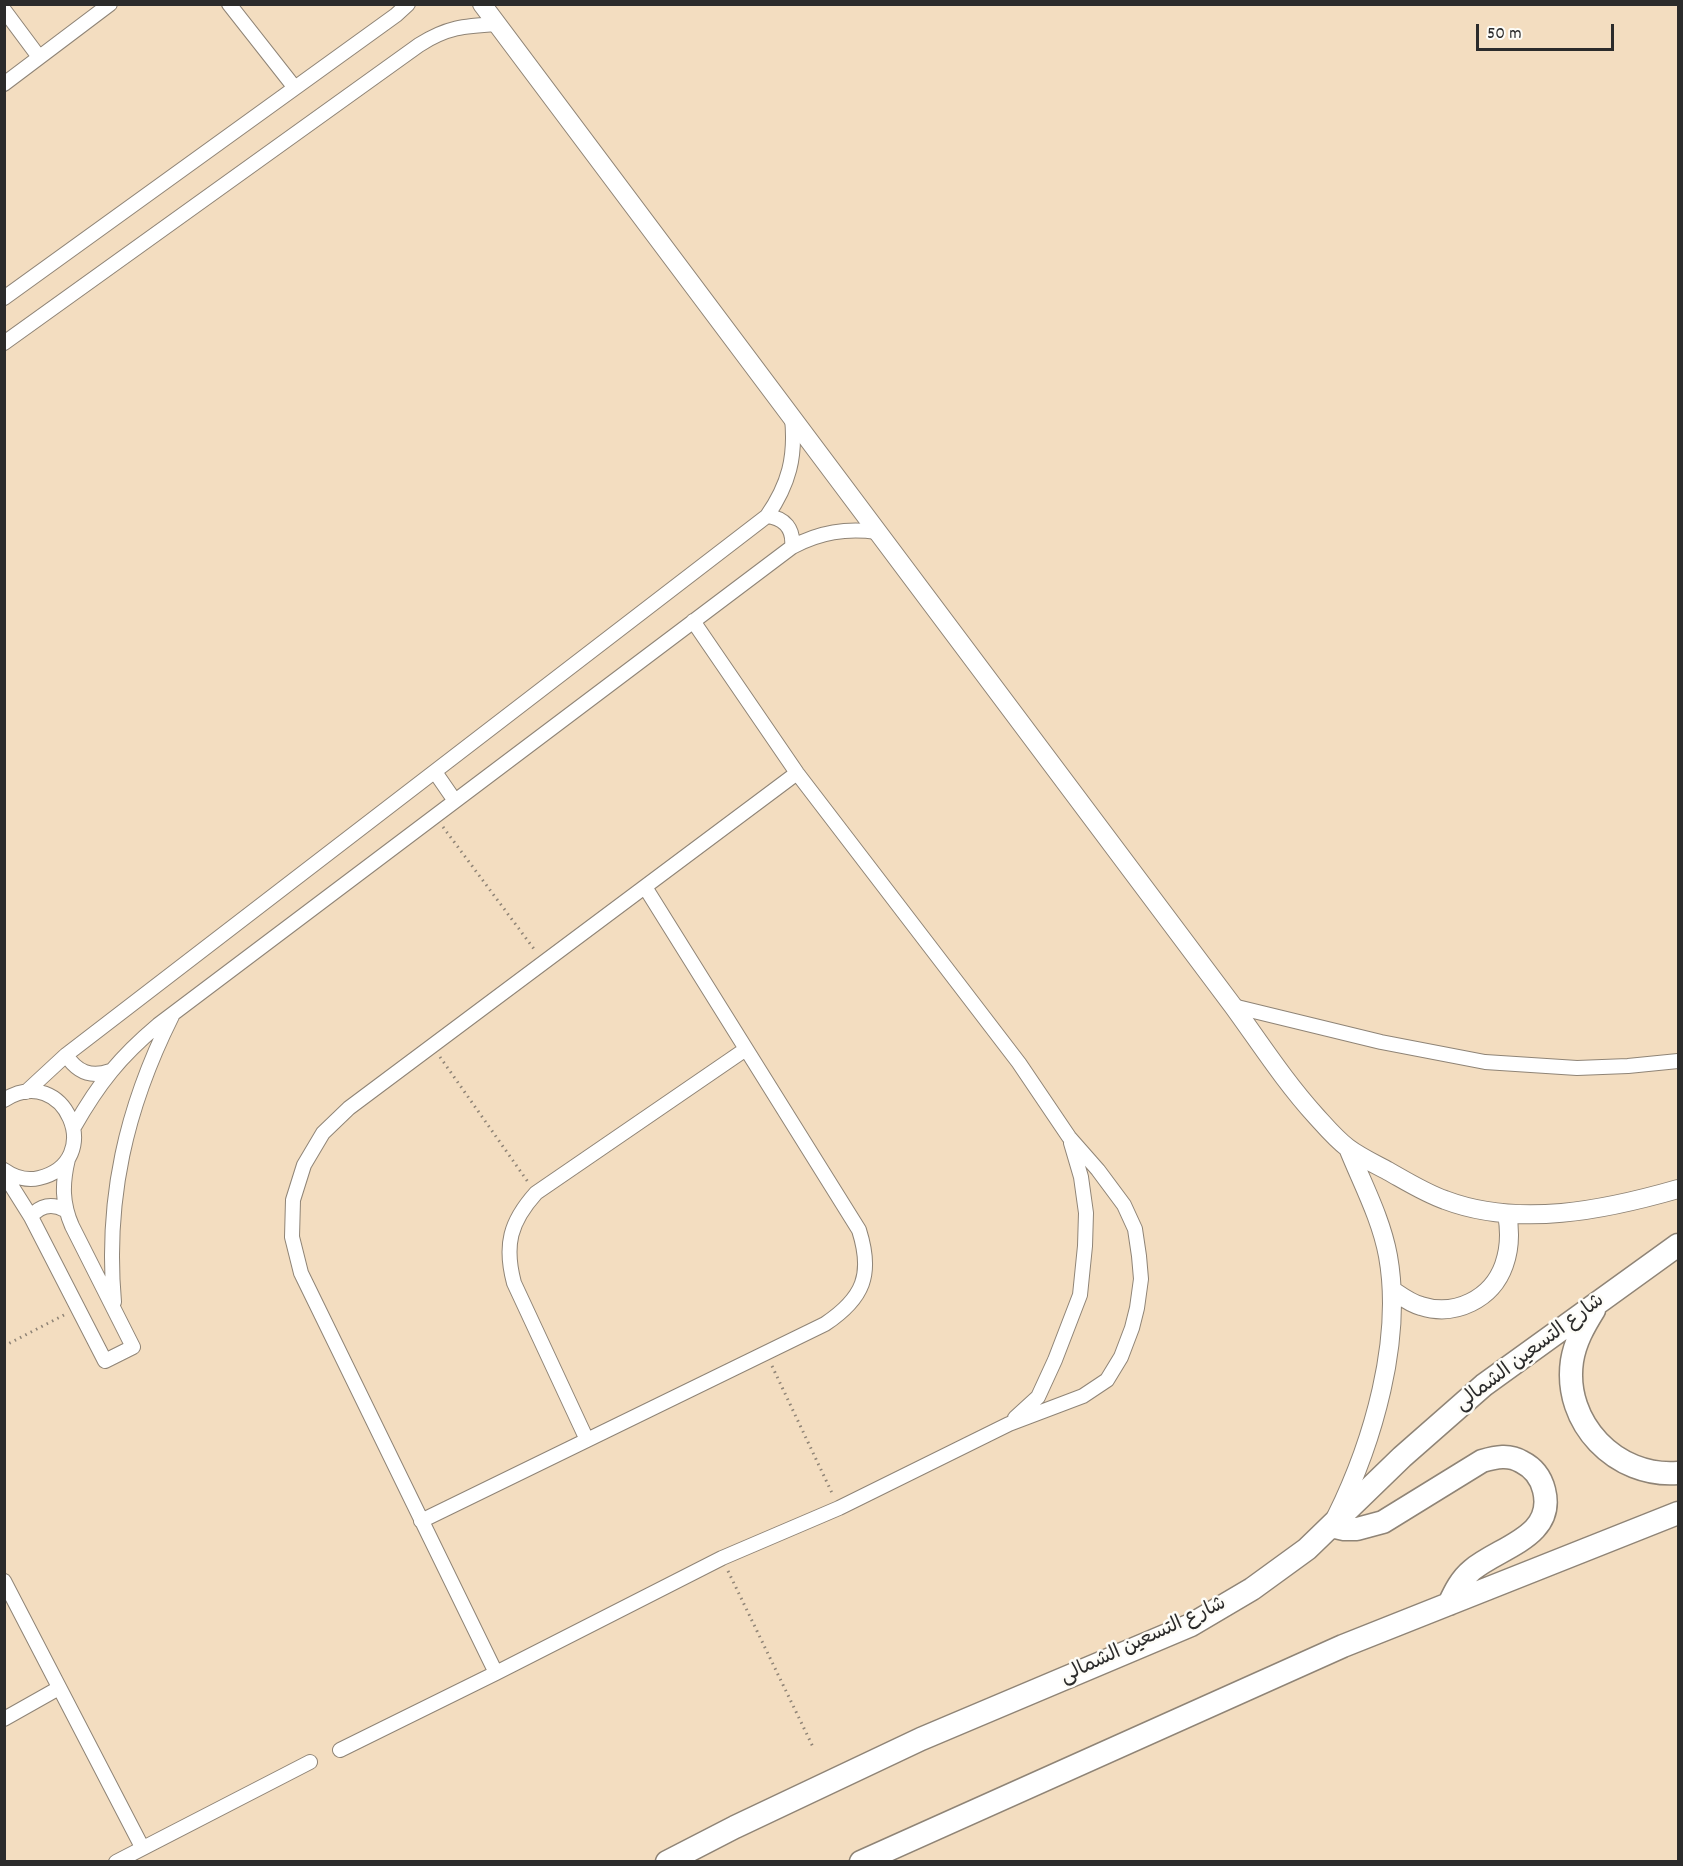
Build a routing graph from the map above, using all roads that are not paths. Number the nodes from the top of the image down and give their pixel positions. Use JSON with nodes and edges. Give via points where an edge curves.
{"nodes":[{"id":1,"x":110,"y":4,"type":"edge"},
{"id":2,"x":229,"y":4,"type":"edge"},
{"id":3,"x":408,"y":4,"type":"edge"},
{"id":4,"x":482,"y":4,"type":"edge"},
{"id":5,"x":4,"y":10,"type":"edge"},
{"id":6,"x":497,"y":24,"type":"junction"},
{"id":7,"x":39,"y":57,"type":"junction"},
{"id":8,"x":4,"y":84,"type":"edge"},
{"id":9,"x":295,"y":88,"type":"junction"},
{"id":10,"x":4,"y":298,"type":"edge"},
{"id":11,"x":4,"y":343,"type":"edge"},
{"id":12,"x":792,"y":418,"type":"junction"},
{"id":13,"x":767,"y":516,"type":"junction"},
{"id":14,"x":877,"y":532,"type":"junction"},
{"id":15,"x":792,"y":547,"type":"junction"},
{"id":16,"x":693,"y":621,"type":"junction"},
{"id":17,"x":435,"y":772,"type":"junction"},
{"id":18,"x":797,"y":773,"type":"junction"},
{"id":19,"x":455,"y":801,"type":"junction"},
{"id":20,"x":645,"y":887,"type":"junction"},
{"id":21,"x":1233,"y":1006,"type":"junction"},
{"id":22,"x":173,"y":1013,"type":"junction"},
{"id":23,"x":746,"y":1049,"type":"junction"},
{"id":24,"x":66,"y":1055,"type":"junction"},
{"id":25,"x":1678,"y":1062,"type":"edge"},
{"id":26,"x":110,"y":1071,"type":"junction"},
{"id":27,"x":26,"y":1092,"type":"junction"},
{"id":28,"x":4,"y":1100,"type":"edge"},
{"id":29,"x":74,"y":1127,"type":"junction"},
{"id":30,"x":1069,"y":1137,"type":"junction"},
{"id":31,"x":1348,"y":1148,"type":"junction"},
{"id":32,"x":68,"y":1159,"type":"junction"},
{"id":33,"x":4,"y":1172,"type":"edge"},
{"id":34,"x":1678,"y":1189,"type":"edge"},
{"id":35,"x":65,"y":1210,"type":"junction"},
{"id":36,"x":1507,"y":1214,"type":"junction"},
{"id":37,"x":32,"y":1217,"type":"junction"},
{"id":38,"x":1678,"y":1245,"type":"edge"},
{"id":39,"x":1392,"y":1290,"type":"junction"},
{"id":40,"x":1600,"y":1301,"type":"junction"},
{"id":41,"x":115,"y":1310,"type":"junction"},
{"id":42,"x":1010,"y":1424,"type":"junction"},
{"id":43,"x":587,"y":1440,"type":"junction"},
{"id":44,"x":1678,"y":1473,"type":"edge"},
{"id":45,"x":1678,"y":1514,"type":"edge"},
{"id":46,"x":421,"y":1521,"type":"junction"},
{"id":47,"x":1332,"y":1526,"type":"junction"},
{"id":48,"x":4,"y":1581,"type":"edge"},
{"id":49,"x":1449,"y":1604,"type":"junction"},
{"id":50,"x":496,"y":1673,"type":"junction"},
{"id":51,"x":59,"y":1688,"type":"junction"},
{"id":52,"x":4,"y":1719,"type":"edge"},
{"id":53,"x":339,"y":1750,"type":"dead end"},
{"id":54,"x":310,"y":1762,"type":"dead end"},
{"id":55,"x":142,"y":1847,"type":"junction"},
{"id":56,"x":116,"y":1862,"type":"edge"},
{"id":57,"x":667,"y":1862,"type":"edge"},
{"id":58,"x":861,"y":1862,"type":"edge"}],
"edges":[{"from":1,"to":7,"type":"street"},
{"from":2,"to":9,"type":"street"},
{"from":3,"to":9,"type":"street"},
{"from":4,"to":6,"type":"street"},
{"from":5,"to":7,"type":"street"},
{"from":6,"to":11,"type":"street","via":[[460,26],[418,45]]},
{"from":6,"to":12,"type":"street"},
{"from":7,"to":8,"type":"street"},
{"from":9,"to":10,"type":"street"},
{"from":12,"to":13,"type":"street","via":[[790,469]]},
{"from":12,"to":14,"type":"street"},
{"from":13,"to":15,"type":"street","via":[[788,525]]},
{"from":13,"to":17,"type":"street"},
{"from":14,"to":15,"type":"street","via":[[836,531]]},
{"from":14,"to":21,"type":"street"},
{"from":15,"to":16,"type":"street"},
{"from":16,"to":18,"type":"street"},
{"from":16,"to":19,"type":"street"},
{"from":17,"to":19,"type":"street"},
{"from":17,"to":24,"type":"street"},
{"from":18,"to":20,"type":"street"},
{"from":18,"to":30,"type":"street","via":[[1019,1063]]},
{"from":19,"to":22,"type":"street"},
{"from":20,"to":23,"type":"street"},
{"from":20,"to":46,"type":"street","via":[[349,1108],[323,1133],[304,1165],[293,1200],[292,1237],[301,1273]]},
{"from":21,"to":25,"type":"street","via":[[1381,1042],[1485,1062],[1577,1068]]},
{"from":21,"to":31,"type":"street","via":[[1303,1102]]},
{"from":22,"to":26,"type":"street"},
{"from":22,"to":41,"type":"street","via":[[136,1097],[121,1157],[112,1228]]},
{"from":23,"to":43,"type":"street","via":[[536,1193],[514,1225],[508,1244],[514,1283]]},
{"from":23,"to":43,"type":"street","via":[[860,1230],[866,1251],[865,1273],[858,1294],[844,1312],[825,1324]]},
{"from":24,"to":26,"type":"street","via":[[85,1073]]},
{"from":24,"to":27,"type":"street"},
{"from":26,"to":29,"type":"street"},
{"from":27,"to":28,"type":"street"},
{"from":27,"to":29,"type":"street","via":[[57,1100]]},
{"from":29,"to":32,"type":"street"},
{"from":30,"to":42,"type":"street","via":[[1081,1177],[1086,1214],[1080,1295],[1038,1397]]},
{"from":30,"to":42,"type":"street","via":[[1124,1205],[1135,1229],[1141,1280],[1137,1308],[1121,1357],[1107,1380],[1083,1396]]},
{"from":31,"to":36,"type":"street","via":[[1445,1200]]},
{"from":31,"to":39,"type":"street","via":[[1378,1220]]},
{"from":32,"to":33,"type":"street","via":[[48,1176],[35,1179]]},
{"from":32,"to":35,"type":"street","via":[[63,1184]]},
{"from":33,"to":37,"type":"street"},
{"from":34,"to":36,"type":"street","via":[[1593,1209]]},
{"from":35,"to":37,"type":"street","via":[[46,1206]]},
{"from":35,"to":41,"type":"street"},
{"from":36,"to":39,"type":"street","via":[[1509,1239],[1505,1263],[1494,1284],[1477,1300],[1455,1308],[1431,1309]]},
{"from":37,"to":41,"type":"street","via":[[105,1361],[133,1347]]},
{"from":38,"to":40,"type":"main road","name":"شارع التسعين الشمالى"},
{"from":39,"to":47,"type":"street","via":[[1385,1372],[1376,1412],[1365,1451]]},
{"from":40,"to":44,"type":"main road","via":[[1580,1334],[1572,1362],[1572,1390],[1581,1418],[1597,1442],[1620,1460],[1647,1471]]},
{"from":40,"to":47,"type":"main road","name":"شارع التسعين الشمالى","via":[[1484,1384],[1401,1457]]},
{"from":42,"to":50,"type":"street","via":[[839,1508],[722,1558]]},
{"from":43,"to":46,"type":"street"},
{"from":45,"to":49,"type":"main road"},
{"from":46,"to":50,"type":"street"},
{"from":47,"to":49,"type":"main road","via":[[1358,1529],[1383,1522],[1493,1457],[1517,1459],[1528,1465],[1543,1484],[1546,1496],[1542,1520],[1526,1538],[1472,1570],[1458,1585]]},
{"from":47,"to":57,"type":"main road","name":"شارع التسعين الشمالى","via":[[1252,1589],[1191,1624],[921,1739]]},
{"from":48,"to":51,"type":"street"},
{"from":49,"to":58,"type":"main road","via":[[1343,1646]]},
{"from":50,"to":53,"type":"street"},
{"from":51,"to":52,"type":"street"},
{"from":51,"to":55,"type":"street"},
{"from":54,"to":55,"type":"street"},
{"from":55,"to":56,"type":"street"}]}
